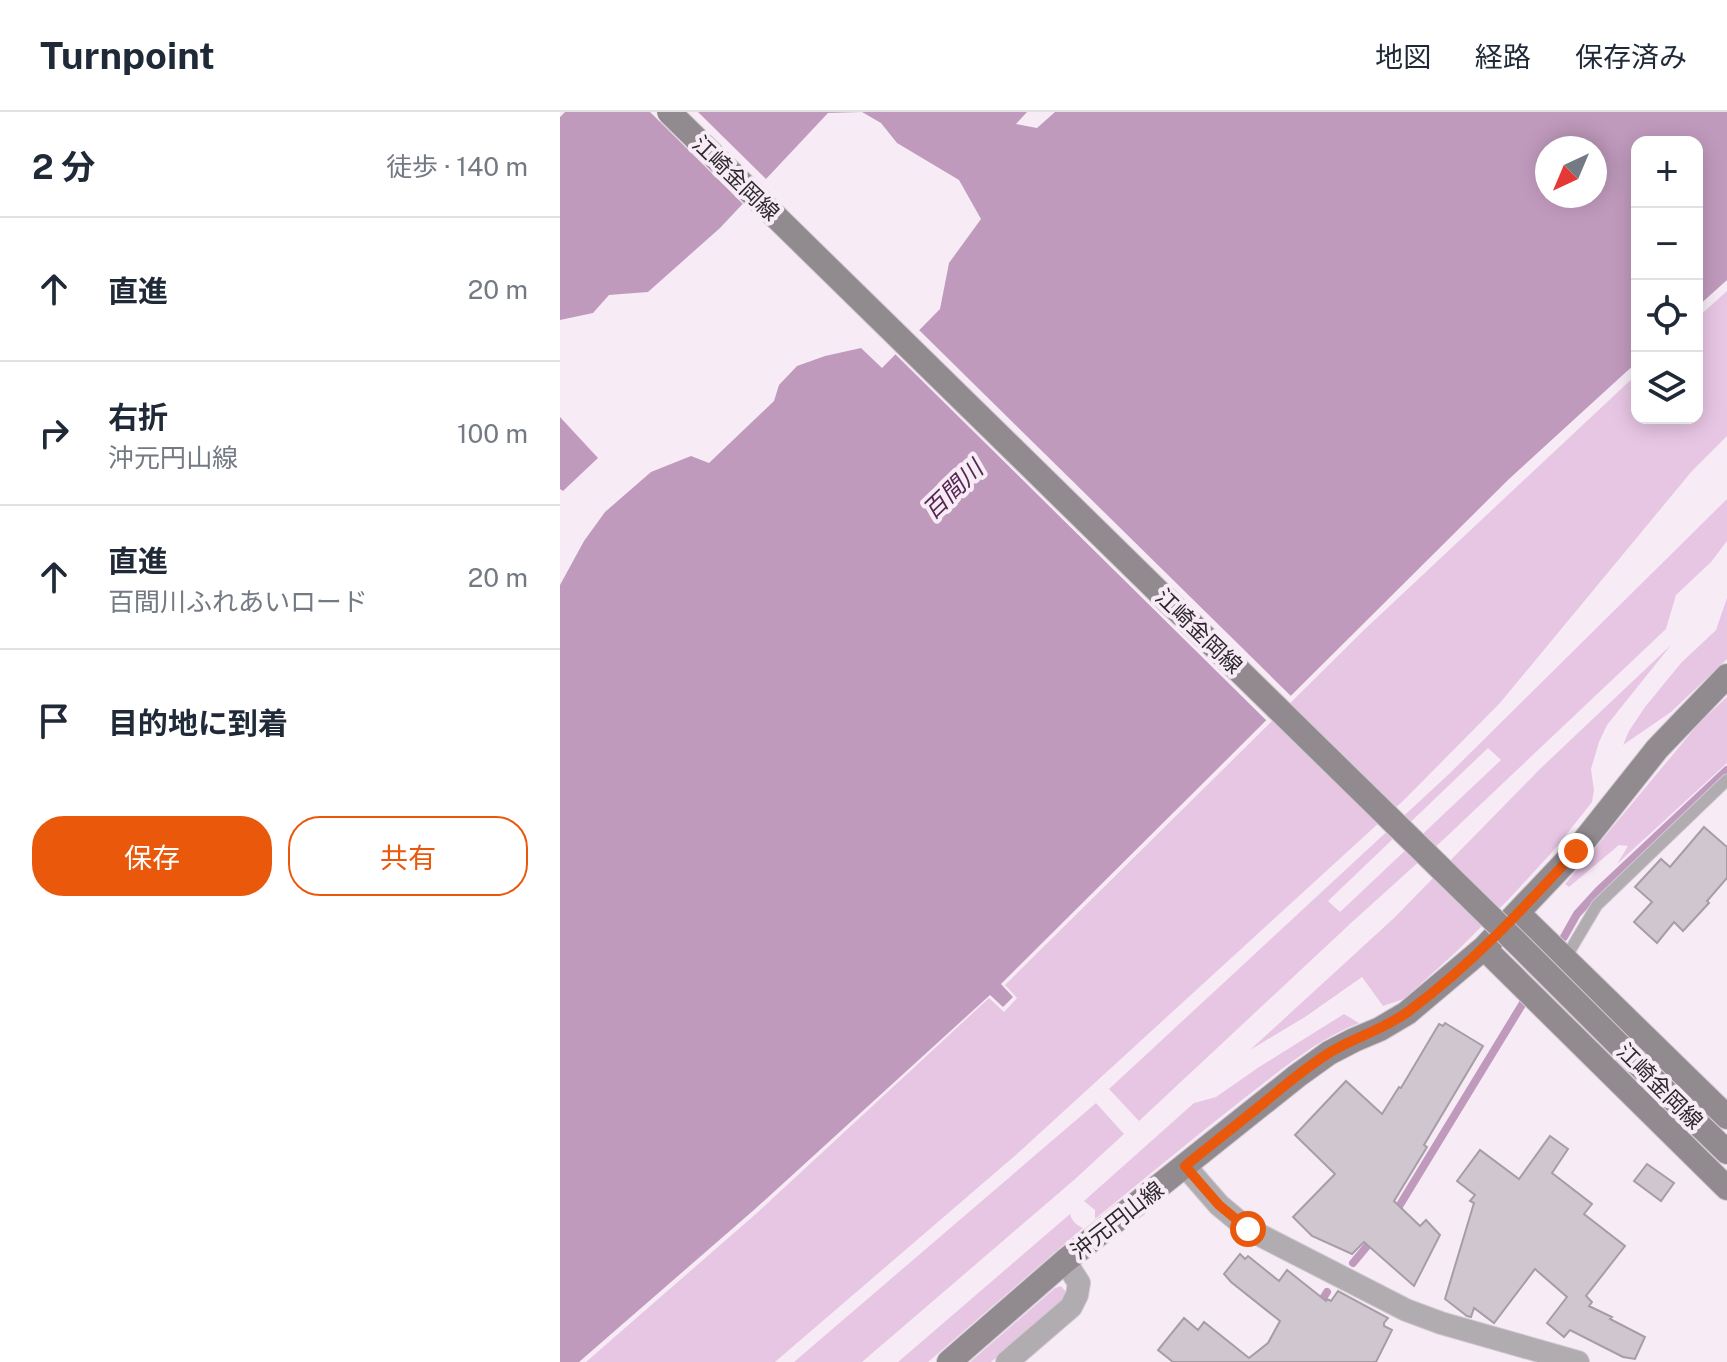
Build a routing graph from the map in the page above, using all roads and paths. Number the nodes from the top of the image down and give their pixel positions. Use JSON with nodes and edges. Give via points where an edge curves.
{"nodes":[{"id":1,"x":669,"y":112,"type":"edge"},
{"id":2,"x":1727,"y":676,"type":"edge"},
{"id":3,"x":1727,"y":780,"type":"edge"},
{"id":4,"x":1519,"y":914,"type":"junction"},
{"id":5,"x":1484,"y":948,"type":"junction"},
{"id":6,"x":1565,"y":959,"type":"junction"},
{"id":7,"x":1727,"y":1117,"type":"edge"},
{"id":8,"x":1727,"y":1152,"type":"edge"},
{"id":9,"x":1185,"y":1166,"type":"junction"},
{"id":10,"x":1727,"y":1188,"type":"edge"},
{"id":11,"x":1065,"y":1261,"type":"junction"},
{"id":12,"x":1547,"y":1358,"type":"edge"},
{"id":13,"x":949,"y":1362,"type":"edge"},
{"id":14,"x":1007,"y":1362,"type":"edge"},
{"id":15,"x":1578,"y":1362,"type":"edge"}],
"edges":[{"from":1,"to":8,"type":"main road","name":"江崎金岡線","bridge":true},
{"from":2,"to":4,"type":"main road","name":"沖元円山線","via":[[1657,749]]},
{"from":3,"to":6,"type":"lane","via":[[1597,905]]},
{"from":4,"to":5,"type":"main road","name":"沖元円山線"},
{"from":4,"to":6,"type":"main road"},
{"from":5,"to":9,"type":"main road","name":"沖元円山線","via":[[1407,1013],[1329,1053]]},
{"from":5,"to":10,"type":"main road"},
{"from":6,"to":7,"type":"main road"},
{"from":9,"to":11,"type":"main road","name":"沖元円山線"},
{"from":9,"to":12,"type":"street","via":[[1248,1229],[1406,1310]]},
{"from":11,"to":13,"type":"main road","name":"沖元円山線"},
{"from":11,"to":14,"type":"street","via":[[1079,1283],[1071,1307]]},
{"from":12,"to":15,"type":"street"}]}
